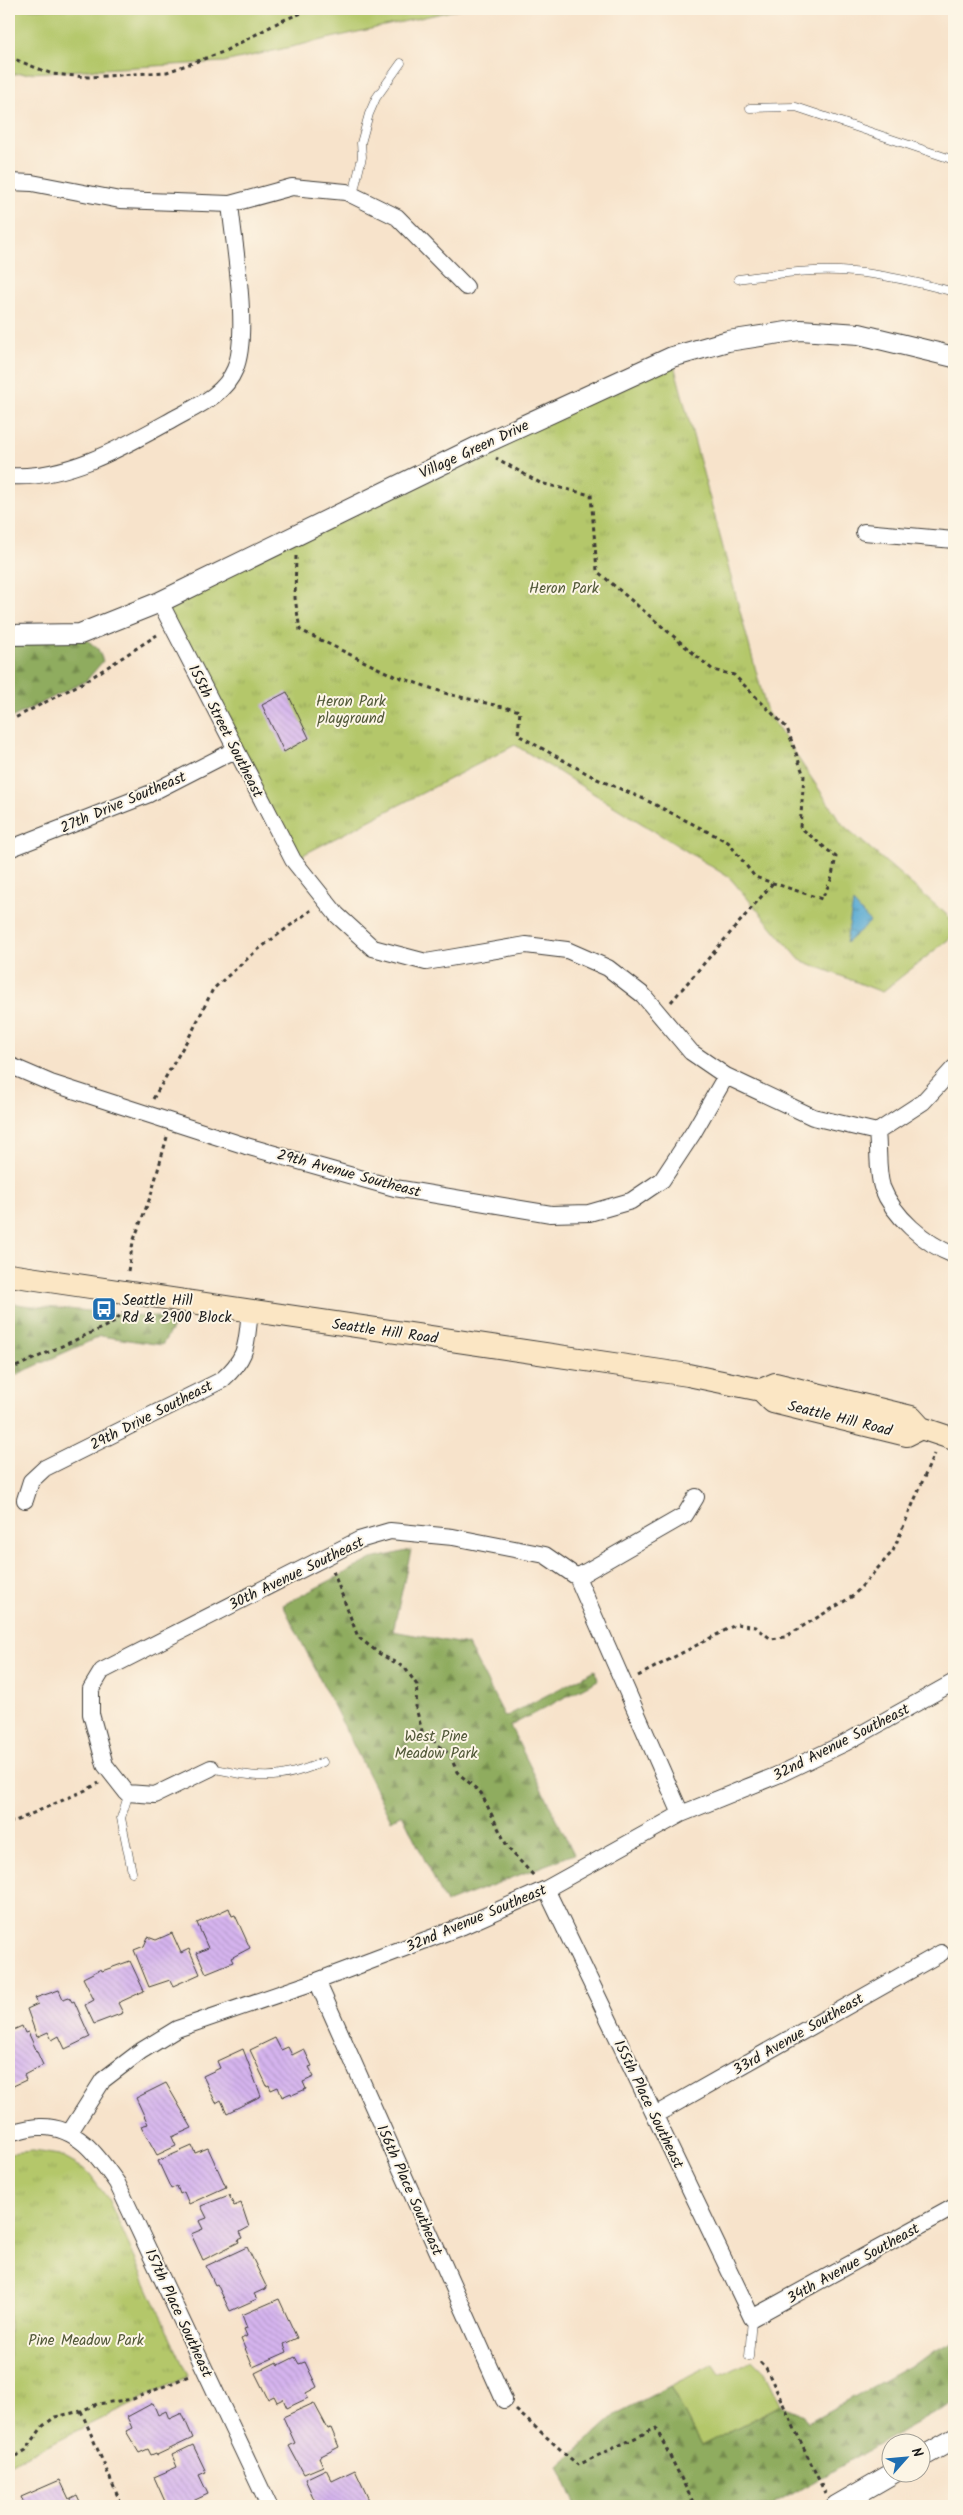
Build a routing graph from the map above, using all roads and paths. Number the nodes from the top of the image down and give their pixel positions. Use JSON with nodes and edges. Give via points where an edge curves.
{"nodes":[{"id":1,"x":312,"y":9,"type":"edge"},
{"id":2,"x":9,"y":57,"type":"edge"},
{"id":3,"x":401,"y":63,"type":"dead end"},
{"id":4,"x":750,"y":108,"type":"dead end"},
{"id":5,"x":954,"y":160,"type":"edge"},
{"id":6,"x":9,"y":182,"type":"edge"},
{"id":7,"x":353,"y":195,"type":"junction"},
{"id":8,"x":230,"y":204,"type":"junction"},
{"id":9,"x":738,"y":279,"type":"dead end"},
{"id":10,"x":466,"y":287,"type":"dead end"},
{"id":11,"x":954,"y":292,"type":"edge"},
{"id":12,"x":954,"y":357,"type":"edge"},
{"id":13,"x":477,"y":447,"type":"junction"},
{"id":14,"x":9,"y":476,"type":"edge"},
{"id":15,"x":864,"y":532,"type":"dead end"},
{"id":16,"x":954,"y":540,"type":"edge"},
{"id":17,"x":296,"y":553,"type":"dead end"},
{"id":18,"x":160,"y":602,"type":"junction"},
{"id":19,"x":9,"y":635,"type":"edge"},
{"id":20,"x":9,"y":721,"type":"edge"},
{"id":21,"x":235,"y":750,"type":"junction"},
{"id":22,"x":9,"y":849,"type":"edge"},
{"id":23,"x":773,"y":883,"type":"junction"},
{"id":24,"x":324,"y":901,"type":"junction"},
{"id":25,"x":659,"y":1016,"type":"junction"},
{"id":26,"x":9,"y":1065,"type":"edge"},
{"id":27,"x":954,"y":1068,"type":"edge"},
{"id":28,"x":726,"y":1076,"type":"junction"},
{"id":29,"x":146,"y":1113,"type":"junction"},
{"id":30,"x":172,"y":1122,"type":"junction"},
{"id":31,"x":877,"y":1132,"type":"junction"},
{"id":32,"x":954,"y":1255,"type":"edge"},
{"id":33,"x":128,"y":1271,"type":"dead end"},
{"id":34,"x":9,"y":1275,"type":"edge"},
{"id":35,"x":124,"y":1310,"type":"dead end"},
{"id":36,"x":250,"y":1311,"type":"junction"},
{"id":37,"x":9,"y":1370,"type":"edge"},
{"id":38,"x":954,"y":1439,"type":"edge"},
{"id":39,"x":934,"y":1454,"type":"dead end"},
{"id":40,"x":696,"y":1497,"type":"dead end"},
{"id":41,"x":25,"y":1500,"type":"dead end"},
{"id":42,"x":326,"y":1556,"type":"junction"},
{"id":43,"x":577,"y":1577,"type":"junction"},
{"id":44,"x":954,"y":1682,"type":"edge"},
{"id":45,"x":624,"y":1683,"type":"junction"},
{"id":46,"x":323,"y":1762,"type":"dead end"},
{"id":47,"x":211,"y":1768,"type":"joint"},
{"id":48,"x":112,"y":1774,"type":"junction"},
{"id":49,"x":129,"y":1793,"type":"junction"},
{"id":50,"x":681,"y":1814,"type":"junction"},
{"id":51,"x":9,"y":1822,"type":"edge"},
{"id":52,"x":132,"y":1872,"type":"dead end"},
{"id":53,"x":546,"y":1889,"type":"junction"},
{"id":54,"x":940,"y":1953,"type":"dead end"},
{"id":55,"x":317,"y":1981,"type":"junction"},
{"id":56,"x":655,"y":2115,"type":"junction"},
{"id":57,"x":70,"y":2132,"type":"junction"},
{"id":58,"x":9,"y":2133,"type":"edge"},
{"id":59,"x":954,"y":2207,"type":"edge"},
{"id":60,"x":752,"y":2318,"type":"junction"},
{"id":61,"x":749,"y":2357,"type":"joint"},
{"id":62,"x":205,"y":2369,"type":"junction"},
{"id":63,"x":504,"y":2400,"type":"joint"},
{"id":64,"x":81,"y":2411,"type":"junction"},
{"id":65,"x":954,"y":2439,"type":"edge"},
{"id":66,"x":930,"y":2452,"type":"edge"},
{"id":67,"x":9,"y":2460,"type":"edge"},
{"id":68,"x":880,"y":2479,"type":"edge"},
{"id":69,"x":832,"y":2503,"type":"edge"},
{"id":70,"x":122,"y":2506,"type":"edge"},
{"id":71,"x":269,"y":2506,"type":"edge"},
{"id":72,"x":695,"y":2506,"type":"edge"}],
"edges":[{"from":1,"to":2,"type":"path","via":[[281,21],[223,52],[167,72],[88,77],[61,75]]},
{"from":3,"to":7,"type":"lane","via":[[376,98],[369,114]]},
{"from":4,"to":5,"type":"lane","via":[[796,107]]},
{"from":6,"to":8,"type":"street","via":[[32,183],[120,200]]},
{"from":7,"to":8,"type":"street","via":[[292,187]]},
{"from":7,"to":10,"type":"street","via":[[397,217]]},
{"from":8,"to":14,"type":"street","via":[[242,339],[235,370],[217,395],[117,451],[67,468]]},
{"from":9,"to":11,"type":"lane","via":[[801,271],[852,272]]},
{"from":12,"to":13,"type":"street","name":"Village Green Drive","via":[[859,334],[800,330],[728,341],[672,356]]},
{"from":13,"to":18,"type":"street","name":"Village Green Drive"},
{"from":13,"to":23,"type":"path","via":[[540,483],[591,495],[597,571],[713,670],[734,675],[787,728],[804,776],[800,827],[836,857],[831,880],[822,899]]},
{"from":15,"to":16,"type":"street"},
{"from":17,"to":23,"type":"path","via":[[295,598],[300,630],[390,674],[448,694],[520,710],[518,734],[597,779],[728,842],[755,877]]},
{"from":18,"to":19,"type":"street","name":"Village Green Drive","via":[[80,634]]},
{"from":18,"to":20,"type":"path","via":[[156,637],[57,697]]},
{"from":18,"to":21,"type":"street","name":"155th Street Southeast"},
{"from":21,"to":22,"type":"street","name":"27th Drive Southeast","via":[[149,794]]},
{"from":21,"to":24,"type":"street","name":"155th Street Southeast","via":[[292,860]]},
{"from":23,"to":25,"type":"path"},
{"from":24,"to":25,"type":"street","name":"155th Street Southeast","via":[[373,948],[426,962],[526,945],[566,950],[608,968],[643,995]]},
{"from":24,"to":29,"type":"path","via":[[255,952],[213,989]]},
{"from":25,"to":28,"type":"street","name":"155th Street Southeast","via":[[691,1052]]},
{"from":26,"to":29,"type":"street","name":"29th Avenue Southeast","via":[[51,1083]]},
{"from":27,"to":31,"type":"street","via":[[923,1102]]},
{"from":28,"to":30,"type":"street","name":"29th Avenue Southeast","via":[[662,1180],[631,1201],[589,1214],[551,1214],[395,1188]]},
{"from":28,"to":31,"type":"street","name":"155th Street Southeast","via":[[813,1117]]},
{"from":29,"to":30,"type":"street","name":"29th Avenue Southeast"},
{"from":30,"to":33,"type":"path","via":[[133,1242]]},
{"from":31,"to":32,"type":"street","via":[[882,1186],[896,1212],[915,1231]]},
{"from":34,"to":36,"type":"main road","name":"Seattle Hill Road"},
{"from":35,"to":37,"type":"path","via":[[115,1322]]},
{"from":36,"to":38,"type":"main road","name":"Seattle Hill Road","via":[[688,1375],[761,1390],[775,1384],[911,1417],[921,1428]]},
{"from":36,"to":41,"type":"street","name":"29th Drive Southeast","via":[[245,1354],[228,1375],[45,1468],[31,1481]]},
{"from":39,"to":45,"type":"path","via":[[893,1551],[853,1596],[785,1638],[771,1639],[756,1627],[737,1624]]},
{"from":40,"to":43,"type":"street","via":[[684,1515]]},
{"from":42,"to":43,"type":"street","name":"30th Avenue Southeast","via":[[359,1540],[390,1531],[453,1537],[545,1555]]},
{"from":42,"to":48,"type":"street","name":"30th Avenue Southeast","via":[[102,1671],[91,1689],[91,1714],[105,1765]]},
{"from":42,"to":53,"type":"path","via":[[345,1597],[358,1637],[405,1668],[417,1685],[416,1708],[422,1731],[450,1755],[457,1772],[481,1793],[508,1848]]},
{"from":43,"to":45,"type":"street"},
{"from":44,"to":50,"type":"street","name":"32nd Avenue Southeast","via":[[845,1743],[780,1774]]},
{"from":45,"to":50,"type":"street"},
{"from":46,"to":47,"type":"lane","via":[[296,1774],[265,1777]]},
{"from":47,"to":49,"type":"street","via":[[155,1795]]},
{"from":48,"to":49,"type":"street"},
{"from":48,"to":51,"type":"path","via":[[86,1790]]},
{"from":49,"to":52,"type":"lane","via":[[121,1818]]},
{"from":50,"to":53,"type":"street","name":"32nd Avenue Southeast"},
{"from":53,"to":55,"type":"street","name":"32nd Avenue Southeast","via":[[463,1926]]},
{"from":53,"to":56,"type":"street","name":"155th Place Southeast"},
{"from":54,"to":56,"type":"street","name":"33rd Avenue Southeast"},
{"from":55,"to":57,"type":"street","name":"32nd Avenue Southeast","via":[[177,2030],[141,2050],[103,2080]]},
{"from":55,"to":63,"type":"street","name":"156th Place Southeast"},
{"from":56,"to":60,"type":"street","name":"155th Place Southeast"},
{"from":57,"to":58,"type":"street","via":[[40,2126]]},
{"from":57,"to":62,"type":"street","name":"157th Place Southeast","via":[[95,2153],[117,2183]]},
{"from":59,"to":60,"type":"street","name":"34th Avenue Southeast"},
{"from":60,"to":61,"type":"lane"},
{"from":61,"to":69,"type":"path","via":[[757,2358],[766,2368]]},
{"from":62,"to":64,"type":"path","via":[[133,2400],[97,2404]]},
{"from":62,"to":71,"type":"street","name":"157th Place Southeast"},
{"from":63,"to":72,"type":"path","via":[[578,2465],[656,2428]]},
{"from":64,"to":67,"type":"path","via":[[55,2417],[43,2426],[26,2450]]},
{"from":64,"to":70,"type":"path"},
{"from":65,"to":66,"type":"street"},
{"from":68,"to":69,"type":"street"}]}
